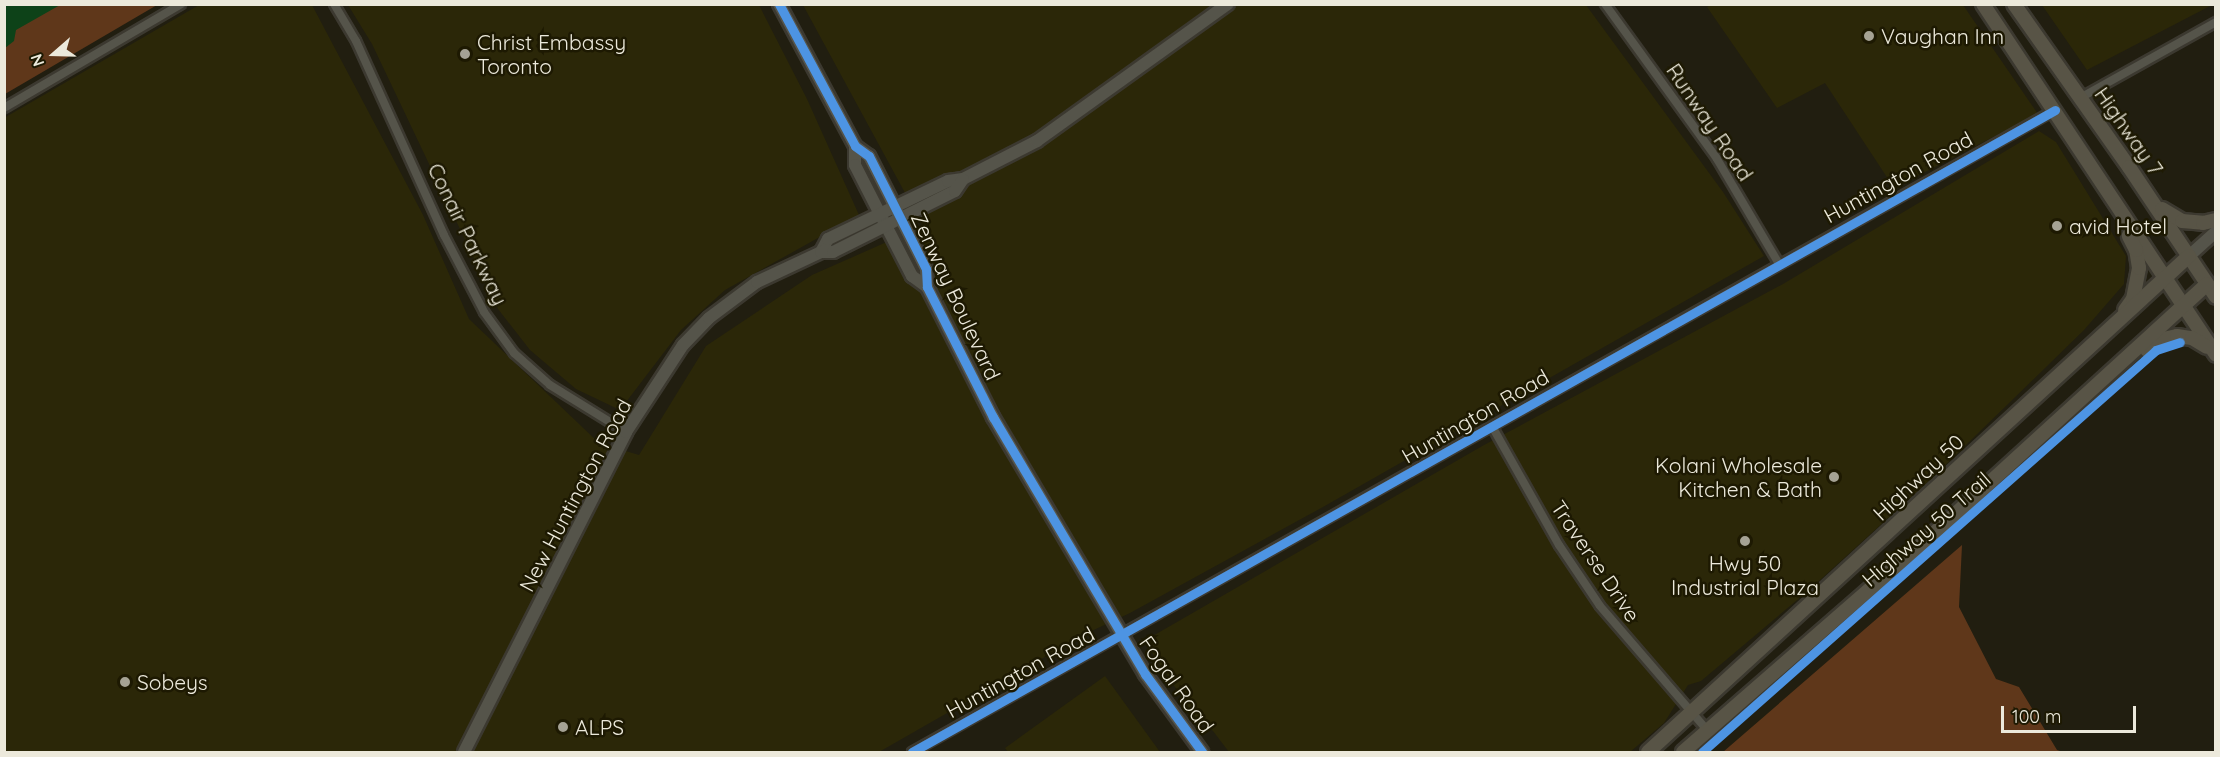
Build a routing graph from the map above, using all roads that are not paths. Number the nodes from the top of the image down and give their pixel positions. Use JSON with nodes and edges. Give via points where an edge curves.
{"nodes":[{"id":1,"x":181,"y":4,"type":"edge"},
{"id":2,"x":334,"y":4,"type":"edge"},
{"id":3,"x":779,"y":4,"type":"edge"},
{"id":4,"x":1228,"y":4,"type":"edge"},
{"id":5,"x":1605,"y":4,"type":"edge"},
{"id":6,"x":1983,"y":4,"type":"edge"},
{"id":7,"x":2014,"y":4,"type":"edge"},
{"id":8,"x":2216,"y":22,"type":"edge"},
{"id":9,"x":2080,"y":98,"type":"junction"},
{"id":10,"x":4,"y":108,"type":"edge"},
{"id":11,"x":2055,"y":110,"type":"junction"},
{"id":12,"x":855,"y":146,"type":"junction"},
{"id":13,"x":2130,"y":167,"type":"junction"},
{"id":14,"x":2094,"y":170,"type":"junction"},
{"id":15,"x":898,"y":213,"type":"junction"},
{"id":16,"x":883,"y":220,"type":"junction"},
{"id":17,"x":2216,"y":220,"type":"edge"},
{"id":18,"x":2216,"y":232,"type":"edge"},
{"id":19,"x":2189,"y":256,"type":"junction"},
{"id":20,"x":1779,"y":264,"type":"junction"},
{"id":21,"x":2166,"y":278,"type":"junction"},
{"id":22,"x":2211,"y":280,"type":"edge"},
{"id":23,"x":927,"y":287,"type":"junction"},
{"id":24,"x":2216,"y":297,"type":"edge"},
{"id":25,"x":2184,"y":306,"type":"junction"},
{"id":26,"x":2079,"y":357,"type":"junction"},
{"id":27,"x":2216,"y":357,"type":"edge"},
{"id":28,"x":2094,"y":388,"type":"junction"},
{"id":29,"x":1493,"y":428,"type":"junction"},
{"id":30,"x":626,"y":432,"type":"junction"},
{"id":31,"x":1122,"y":635,"type":"junction"},
{"id":32,"x":1693,"y":712,"type":"junction"},
{"id":33,"x":1707,"y":730,"type":"junction"},
{"id":34,"x":464,"y":753,"type":"edge"},
{"id":35,"x":912,"y":753,"type":"edge"},
{"id":36,"x":1202,"y":753,"type":"edge"},
{"id":37,"x":1647,"y":753,"type":"edge"},
{"id":38,"x":1683,"y":753,"type":"edge"}],
"edges":[{"from":1,"to":10,"type":"street"},
{"from":2,"to":30,"type":"street","name":"Conair Parkway","via":[[356,41],[483,312],[514,353],[550,385]]},
{"from":3,"to":12,"type":"street","name":"Zenway Boulevard"},
{"from":4,"to":15,"type":"street","name":"New Huntington Road","via":[[1037,141],[963,179],[948,181]]},
{"from":5,"to":20,"type":"street","name":"Runway Road","via":[[1717,159]]},
{"from":6,"to":11,"type":"main road"},
{"from":7,"to":9,"type":"main road","name":"Highway 7"},
{"from":8,"to":9,"type":"street"},
{"from":9,"to":13,"type":"main road","name":"Highway 7"},
{"from":11,"to":14,"type":"main road"},
{"from":11,"to":20,"type":"street","name":"Huntington Road"},
{"from":12,"to":15,"type":"street","name":"Zenway Boulevard","via":[[869,156]]},
{"from":12,"to":16,"type":"street","name":"Zenway Boulevard","via":[[855,165]]},
{"from":13,"to":17,"type":"main road","via":[[2169,215],[2198,223]]},
{"from":13,"to":19,"type":"main road","name":"Highway 7"},
{"from":14,"to":21,"type":"main road"},
{"from":14,"to":26,"type":"main road","via":[[2092,179],[2131,239],[2139,268],[2129,306]]},
{"from":15,"to":16,"type":"street","name":"New Huntington Road"},
{"from":15,"to":23,"type":"street","name":"Zenway Boulevard","via":[[926,268]]},
{"from":16,"to":23,"type":"street","name":"Zenway Boulevard","via":[[912,276]]},
{"from":16,"to":30,"type":"street","name":"New Huntington Road","via":[[833,252],[821,252],[758,282],[706,321],[683,345]]},
{"from":18,"to":19,"type":"street","name":"Highway 50"},
{"from":19,"to":21,"type":"main road","name":"Highway 50"},
{"from":19,"to":22,"type":"main road","name":"Highway 7"},
{"from":20,"to":29,"type":"street","name":"Huntington Road"},
{"from":21,"to":25,"type":"main road"},
{"from":21,"to":26,"type":"main road","name":"Highway 50"},
{"from":22,"to":24,"type":"main road","name":"Highway 7"},
{"from":22,"to":25,"type":"main road"},
{"from":23,"to":31,"type":"street","name":"Zenway Boulevard","via":[[993,417]]},
{"from":25,"to":27,"type":"main road"},
{"from":25,"to":28,"type":"main road"},
{"from":26,"to":32,"type":"main road","name":"Highway 50"},
{"from":27,"to":28,"type":"main road","via":[[2198,340],[2166,337],[2105,388]]},
{"from":28,"to":33,"type":"main road"},
{"from":29,"to":31,"type":"street","name":"Huntington Road"},
{"from":29,"to":32,"type":"street","name":"Traverse Drive","via":[[1593,597]]},
{"from":30,"to":34,"type":"street","name":"New Huntington Road"},
{"from":31,"to":35,"type":"street","name":"Huntington Road"},
{"from":31,"to":36,"type":"street","name":"Fogal Road"},
{"from":32,"to":33,"type":"street","name":"Traverse Drive"},
{"from":32,"to":37,"type":"main road","name":"Highway 50"},
{"from":33,"to":38,"type":"main road"}]}
